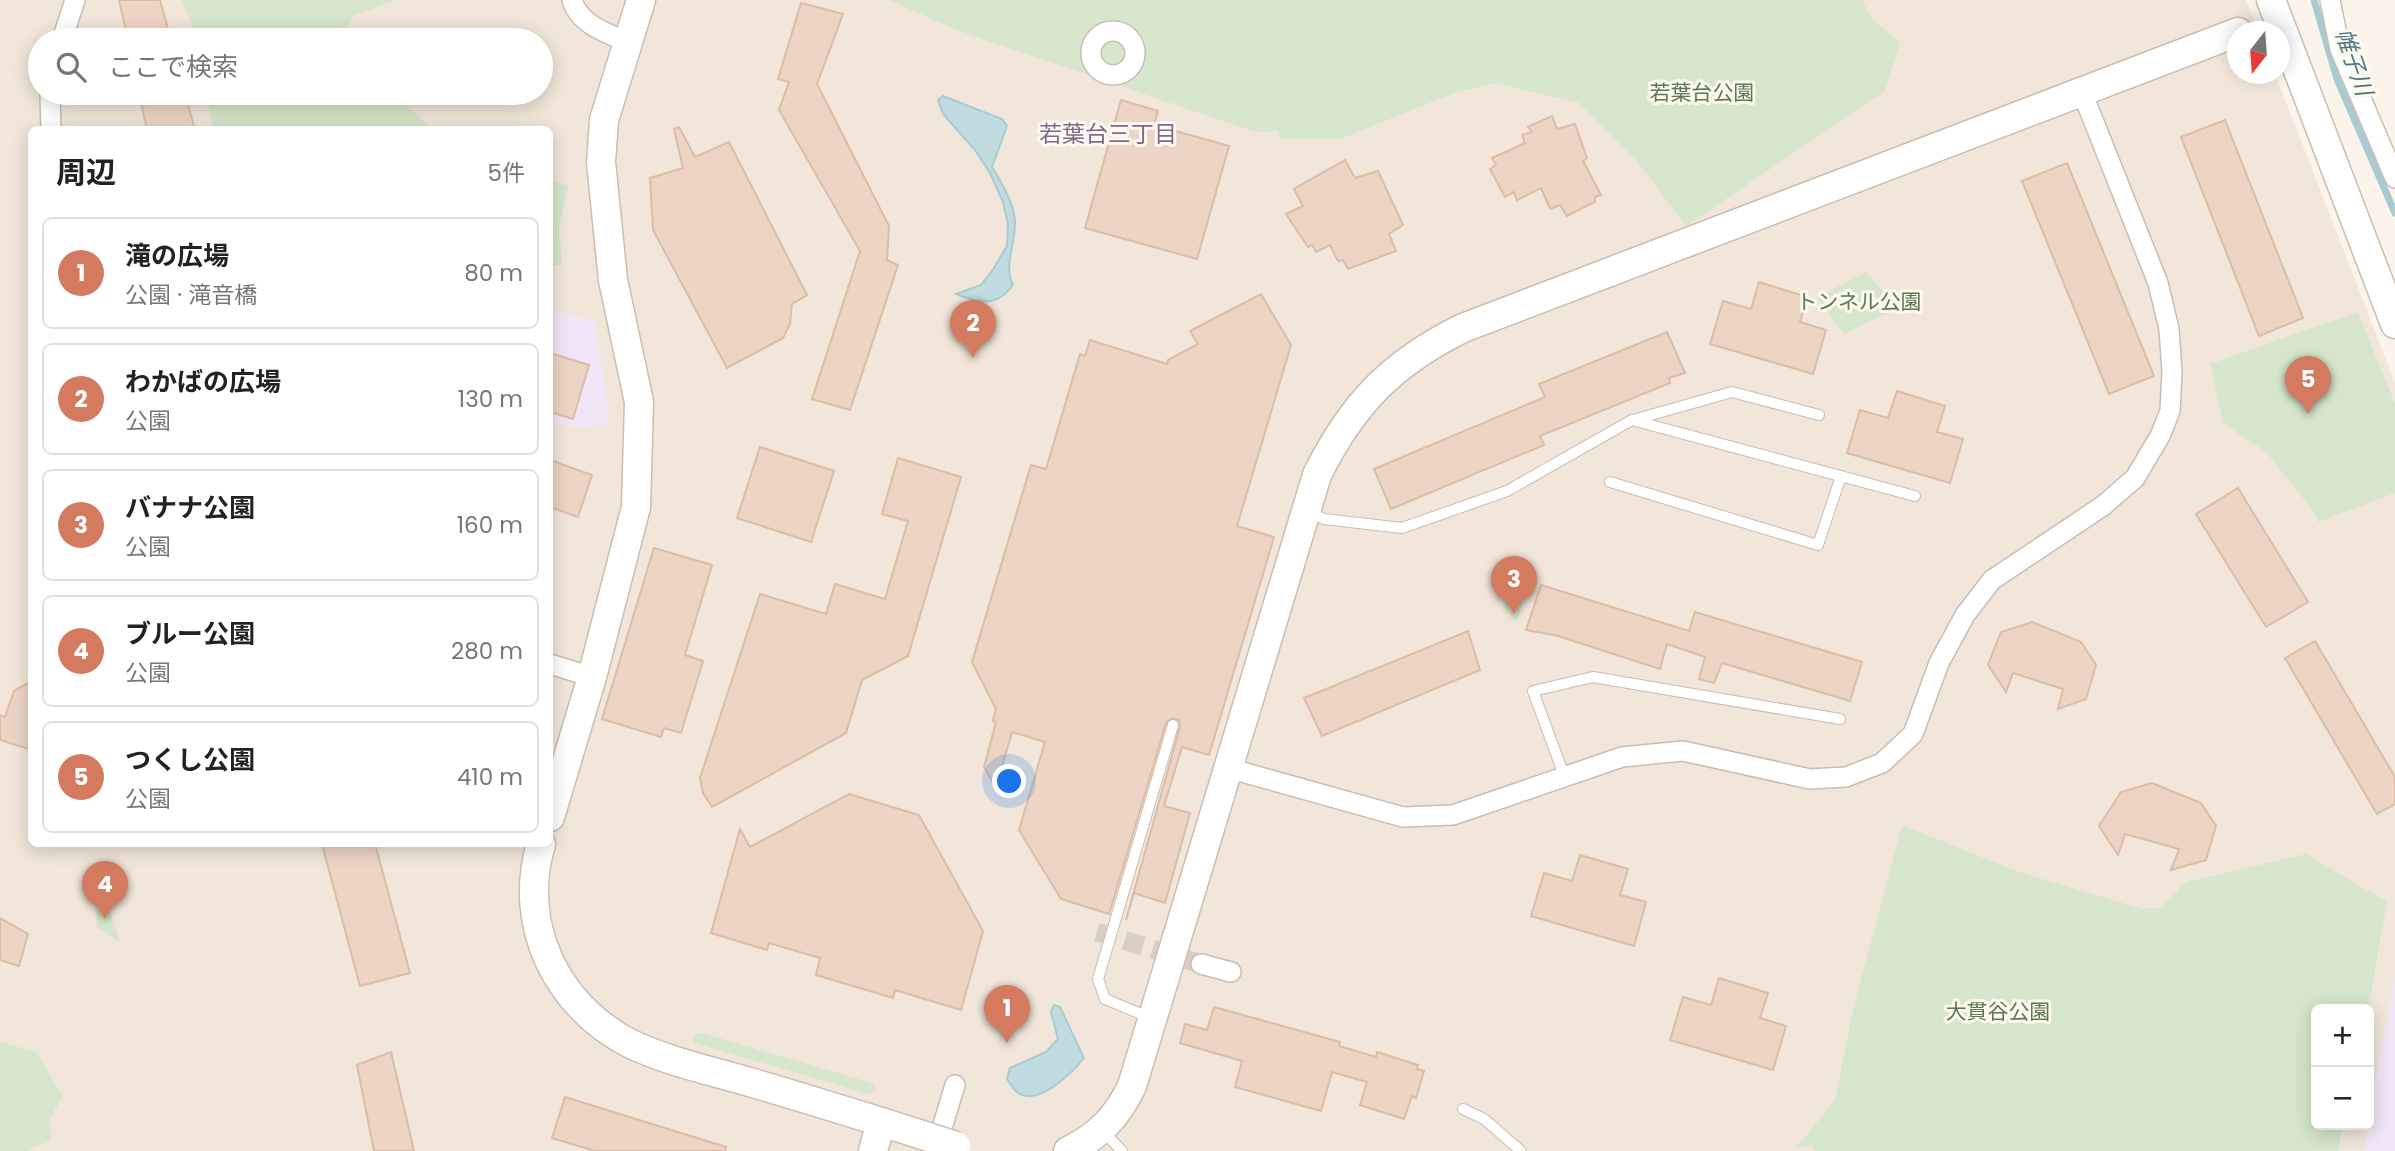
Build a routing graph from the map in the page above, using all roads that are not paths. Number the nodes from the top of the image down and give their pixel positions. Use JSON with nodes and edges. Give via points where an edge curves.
{"nodes":[{"id":1,"x":75,"y":0,"type":"edge"},
{"id":2,"x":572,"y":0,"type":"edge"},
{"id":3,"x":640,"y":0,"type":"edge"},
{"id":4,"x":2330,"y":0,"type":"edge"},
{"id":5,"x":2274,"y":8,"type":"edge"},
{"id":6,"x":2254,"y":21,"type":"edge"},
{"id":7,"x":66,"y":28,"type":"edge"},
{"id":8,"x":2227,"y":36,"type":"edge"},
{"id":9,"x":628,"y":42,"type":"junction"},
{"id":10,"x":2082,"y":93,"type":"junction"},
{"id":11,"x":50,"y":105,"type":"edge"},
{"id":12,"x":51,"y":126,"type":"edge"},
{"id":13,"x":2395,"y":178,"type":"edge"},
{"id":14,"x":2395,"y":324,"type":"edge"},
{"id":15,"x":1819,"y":415,"type":"dead end"},
{"id":16,"x":1632,"y":421,"type":"junction"},
{"id":17,"x":1840,"y":477,"type":"junction"},
{"id":18,"x":1610,"y":482,"type":"dead end"},
{"id":19,"x":1914,"y":496,"type":"dead end"},
{"id":20,"x":1306,"y":510,"type":"junction"},
{"id":21,"x":553,"y":665,"type":"edge"},
{"id":22,"x":592,"y":677,"type":"junction"},
{"id":23,"x":1840,"y":719,"type":"dead end"},
{"id":24,"x":1173,"y":725,"type":"dead end"},
{"id":25,"x":1228,"y":768,"type":"junction"},
{"id":26,"x":1566,"y":779,"type":"junction"},
{"id":27,"x":553,"y":807,"type":"edge"},
{"id":28,"x":540,"y":847,"type":"edge"},
{"id":29,"x":1201,"y":964,"type":"tunnel mouth"},
{"id":30,"x":1231,"y":972,"type":"dead end"},
{"id":31,"x":1153,"y":1018,"type":"junction"},
{"id":32,"x":955,"y":1085,"type":"dead end"},
{"id":33,"x":1464,"y":1109,"type":"dead end"},
{"id":34,"x":881,"y":1122,"type":"junction"},
{"id":35,"x":1102,"y":1131,"type":"junction"},
{"id":36,"x":946,"y":1145,"type":"edge"},
{"id":37,"x":873,"y":1151,"type":"edge"},
{"id":38,"x":1068,"y":1151,"type":"edge"},
{"id":39,"x":1122,"y":1151,"type":"edge"},
{"id":40,"x":1521,"y":1151,"type":"edge"}],
"edges":[{"from":1,"to":7,"type":"street"},
{"from":2,"to":9,"type":"street","via":[[575,10],[598,30]]},
{"from":3,"to":9,"type":"street"},
{"from":4,"to":13,"type":"street","via":[[2340,49]]},
{"from":5,"to":6,"type":"street"},
{"from":5,"to":14,"type":"street"},
{"from":8,"to":10,"type":"street"},
{"from":9,"to":22,"type":"street","via":[[604,120],[601,162],[613,280],[639,402],[639,478],[629,539]]},
{"from":10,"to":20,"type":"street","via":[[1476,323],[1422,348],[1384,379],[1351,417],[1317,475]]},
{"from":10,"to":26,"type":"street","via":[[2158,284],[2169,328],[2170,411],[2135,478],[2104,505],[1993,580],[1965,615],[1939,663],[1913,734],[1882,763],[1846,777],[1810,779],[1683,751],[1622,757]]},
{"from":11,"to":12,"type":"street"},
{"from":15,"to":16,"type":"lane","via":[[1732,392]]},
{"from":16,"to":17,"type":"lane"},
{"from":16,"to":20,"type":"lane","via":[[1507,491],[1402,528],[1324,519]]},
{"from":17,"to":18,"type":"lane","via":[[1818,545]]},
{"from":17,"to":19,"type":"lane"},
{"from":20,"to":25,"type":"street"},
{"from":21,"to":22,"type":"street"},
{"from":22,"to":27,"type":"street"},
{"from":23,"to":26,"type":"lane","via":[[1593,677],[1533,691]]},
{"from":24,"to":31,"type":"lane","via":[[1098,979],[1105,999]]},
{"from":25,"to":26,"type":"street","via":[[1404,817],[1453,815]]},
{"from":25,"to":31,"type":"street"},
{"from":28,"to":34,"type":"street","via":[[536,929],[547,961],[593,1018],[644,1049]]},
{"from":29,"to":30,"type":"street"},
{"from":31,"to":35,"type":"street","via":[[1132,1086]]},
{"from":32,"to":36,"type":"street"},
{"from":33,"to":40,"type":"lane","via":[[1484,1119]]},
{"from":34,"to":36,"type":"street"},
{"from":34,"to":37,"type":"street"},
{"from":35,"to":38,"type":"street"},
{"from":35,"to":39,"type":"lane"}]}
